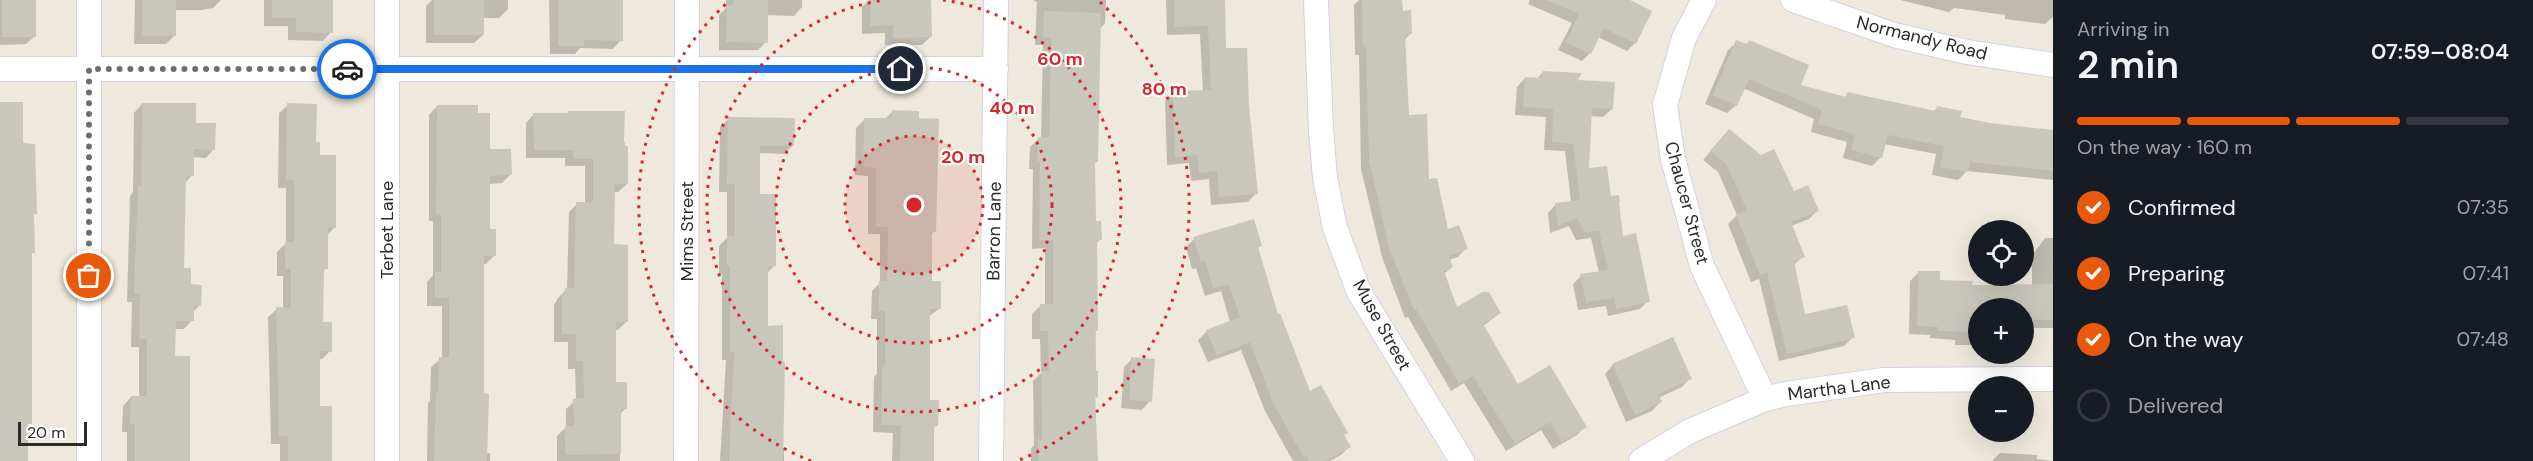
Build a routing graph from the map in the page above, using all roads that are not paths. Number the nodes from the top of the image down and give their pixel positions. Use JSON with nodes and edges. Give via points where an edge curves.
{"nodes":[{"id":1,"x":89,"y":0,"type":"edge"},
{"id":2,"x":387,"y":0,"type":"edge"},
{"id":3,"x":687,"y":0,"type":"edge"},
{"id":4,"x":996,"y":0,"type":"edge"},
{"id":5,"x":1316,"y":0,"type":"edge"},
{"id":6,"x":1704,"y":0,"type":"edge"},
{"id":7,"x":1793,"y":0,"type":"edge"},
{"id":8,"x":2053,"y":65,"type":"edge"},
{"id":9,"x":0,"y":69,"type":"edge"},
{"id":10,"x":89,"y":69,"type":"junction"},
{"id":11,"x":387,"y":69,"type":"junction"},
{"id":12,"x":687,"y":69,"type":"junction"},
{"id":13,"x":996,"y":69,"type":"junction"},
{"id":14,"x":2053,"y":379,"type":"edge"},
{"id":15,"x":1765,"y":399,"type":"junction"},
{"id":16,"x":89,"y":461,"type":"edge"},
{"id":17,"x":387,"y":461,"type":"edge"},
{"id":18,"x":686,"y":461,"type":"edge"},
{"id":19,"x":991,"y":461,"type":"edge"},
{"id":20,"x":1462,"y":461,"type":"edge"},
{"id":21,"x":1641,"y":461,"type":"edge"}],
"edges":[{"from":1,"to":10,"type":"street"},
{"from":2,"to":11,"type":"street","name":"Terbet Lane"},
{"from":3,"to":12,"type":"street","name":"Mims Street"},
{"from":4,"to":13,"type":"street","name":"Barron Lane"},
{"from":5,"to":20,"type":"street","name":"Muse Street","via":[[1324,159],[1335,228],[1359,292]]},
{"from":6,"to":15,"type":"street","name":"Chaucer Street","via":[[1684,38],[1665,105],[1673,159],[1702,266]]},
{"from":7,"to":8,"type":"street","name":"Normandy Road","via":[[1894,35],[1967,52]]},
{"from":9,"to":10,"type":"street"},
{"from":10,"to":11,"type":"street"},
{"from":10,"to":16,"type":"street"},
{"from":11,"to":12,"type":"street"},
{"from":11,"to":17,"type":"street","name":"Terbet Lane"},
{"from":12,"to":13,"type":"street"},
{"from":12,"to":18,"type":"street","name":"Mims Street"},
{"from":13,"to":19,"type":"street","name":"Barron Lane"},
{"from":14,"to":15,"type":"street","name":"Martha Lane","via":[[1884,380]]},
{"from":15,"to":21,"type":"street","name":"Martha Lane","via":[[1690,431]]}]}
